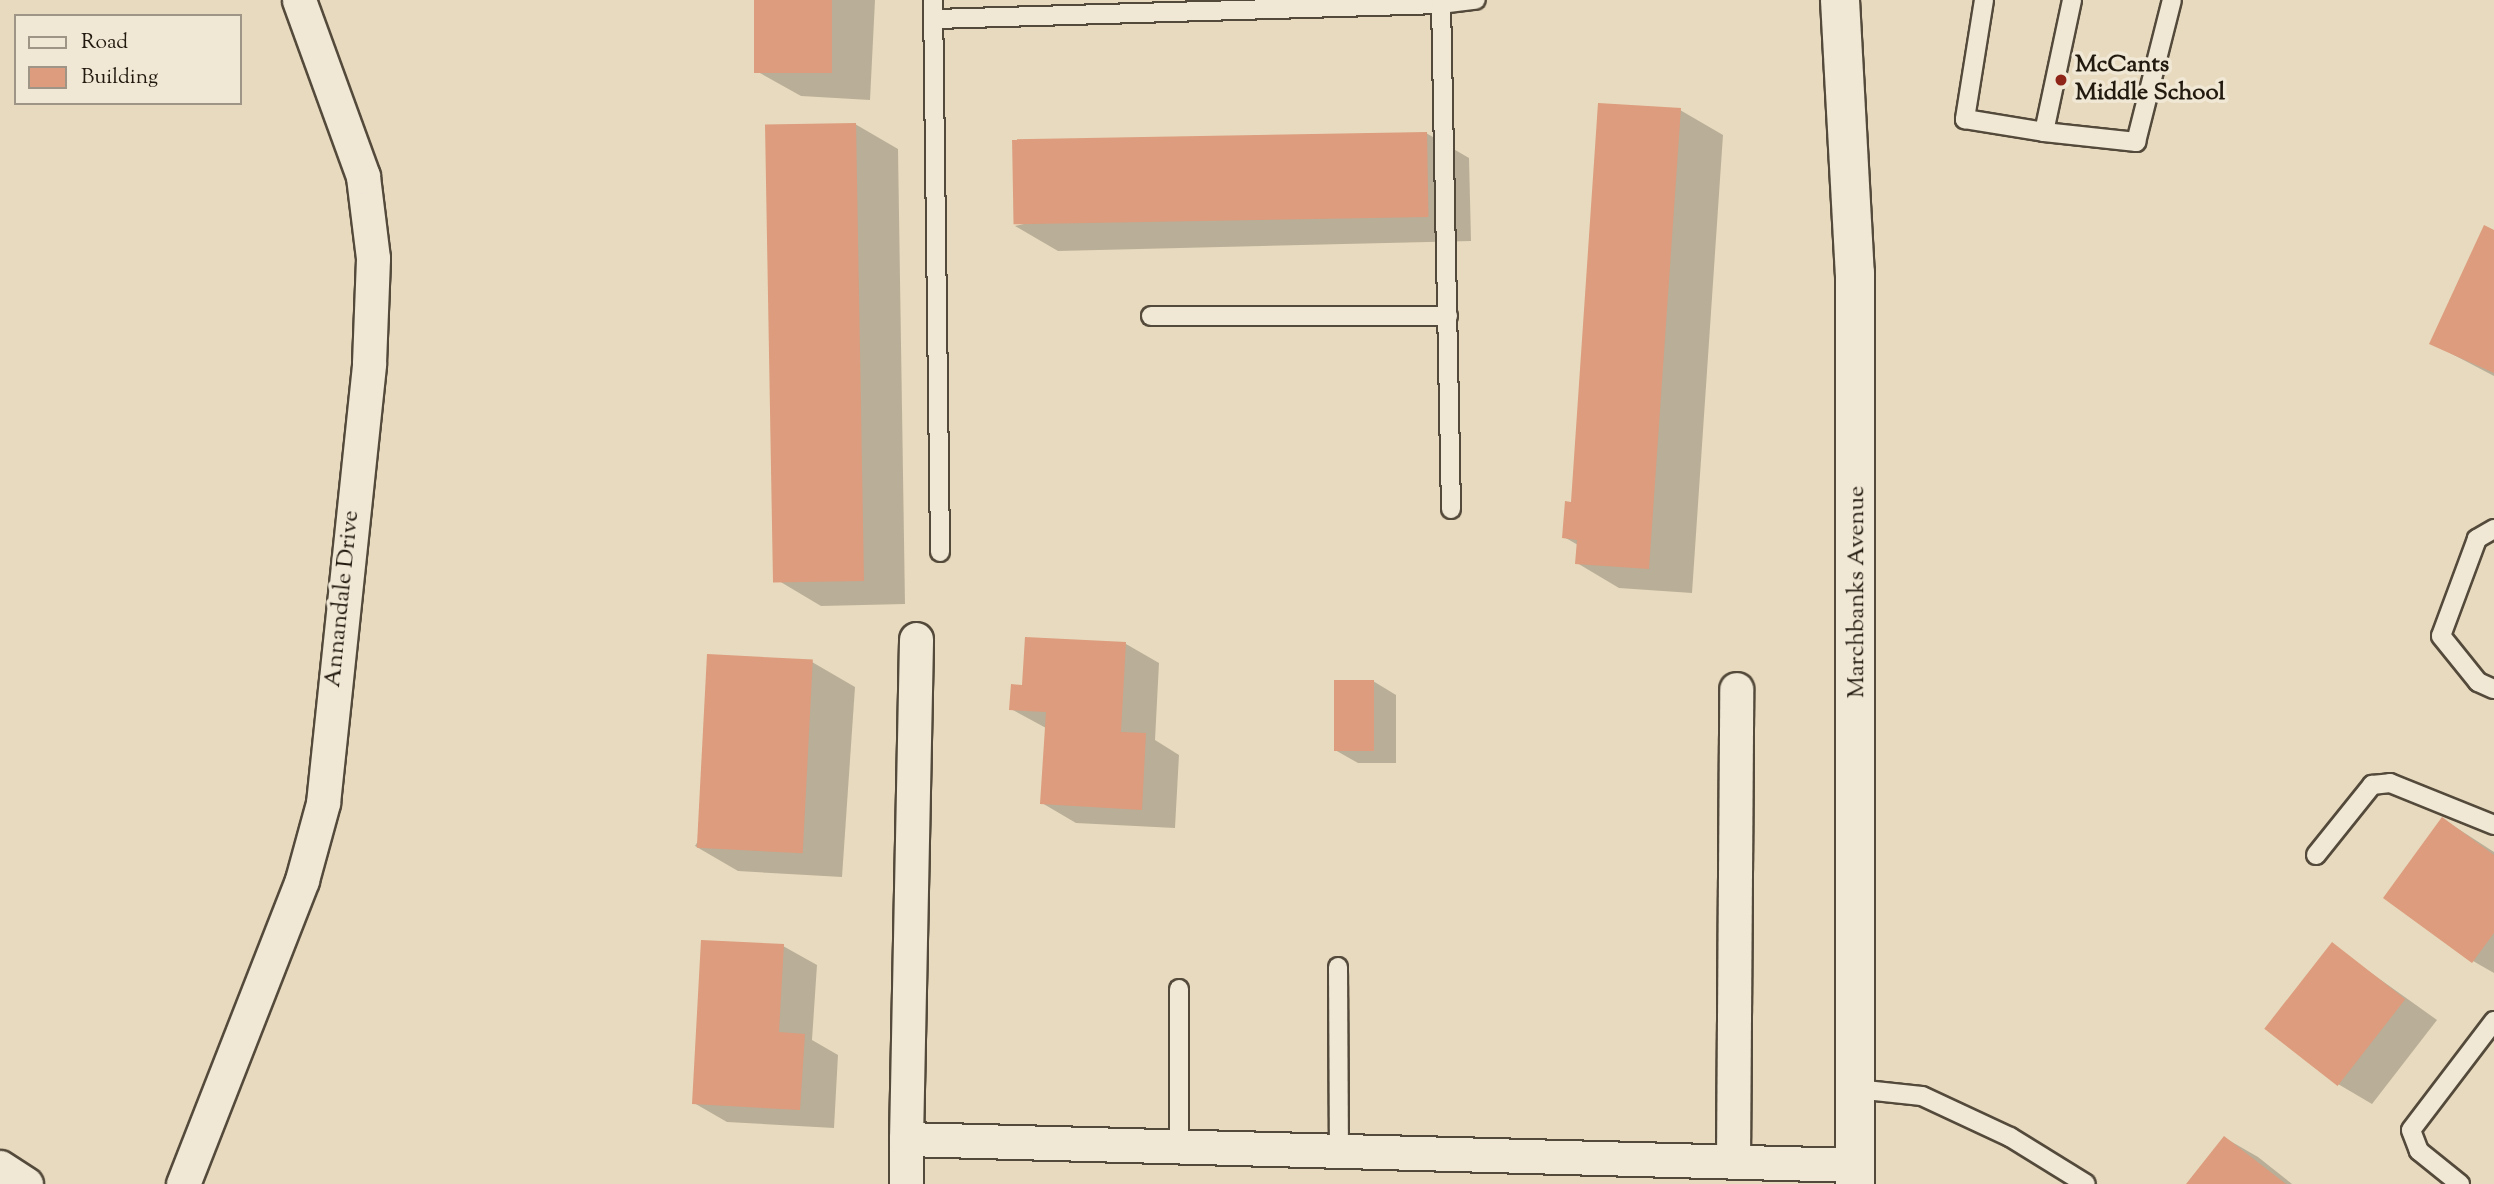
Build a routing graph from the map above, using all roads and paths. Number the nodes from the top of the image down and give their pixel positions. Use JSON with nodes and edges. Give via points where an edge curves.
{"nodes":[{"id":1,"x":299,"y":0,"type":"edge"},
{"id":2,"x":933,"y":0,"type":"edge"},
{"id":3,"x":1476,"y":0,"type":"edge"},
{"id":4,"x":1840,"y":0,"type":"edge"},
{"id":5,"x":1984,"y":0,"type":"edge"},
{"id":6,"x":2071,"y":0,"type":"edge"},
{"id":7,"x":2172,"y":0,"type":"edge"},
{"id":8,"x":1290,"y":4,"type":"edge"},
{"id":9,"x":1441,"y":4,"type":"junction"},
{"id":10,"x":935,"y":19,"type":"junction"},
{"id":11,"x":2044,"y":132,"type":"junction"},
{"id":12,"x":1151,"y":316,"type":"dead end"},
{"id":13,"x":1448,"y":316,"type":"junction"},
{"id":14,"x":1451,"y":509,"type":"dead end"},
{"id":15,"x":2494,"y":530,"type":"edge"},
{"id":16,"x":940,"y":552,"type":"dead end"},
{"id":17,"x":916,"y":639,"type":"dead end"},
{"id":18,"x":1737,"y":689,"type":"dead end"},
{"id":19,"x":2494,"y":689,"type":"edge"},
{"id":20,"x":2494,"y":825,"type":"edge"},
{"id":21,"x":2316,"y":855,"type":"dead end"},
{"id":22,"x":1338,"y":967,"type":"dead end"},
{"id":23,"x":1179,"y":989,"type":"dead end"},
{"id":24,"x":2493,"y":1024,"type":"edge"},
{"id":25,"x":1856,"y":1089,"type":"junction"},
{"id":26,"x":906,"y":1139,"type":"junction"},
{"id":27,"x":1179,"y":1149,"type":"junction"},
{"id":28,"x":1339,"y":1155,"type":"junction"},
{"id":29,"x":1733,"y":1161,"type":"junction"},
{"id":30,"x":0,"y":1167,"type":"edge"},
{"id":31,"x":1855,"y":1174,"type":"edge"},
{"id":32,"x":26,"y":1184,"type":"edge"},
{"id":33,"x":183,"y":1184,"type":"edge"},
{"id":34,"x":906,"y":1184,"type":"edge"},
{"id":35,"x":2086,"y":1184,"type":"edge"},
{"id":36,"x":2460,"y":1184,"type":"edge"}],
"edges":[{"from":1,"to":33,"type":"street","name":"Annandale Drive","via":[[363,176],[373,258],[369,363],[323,803],[302,880]]},
{"from":2,"to":10,"type":"lane"},
{"from":3,"to":9,"type":"lane"},
{"from":4,"to":25,"type":"street","name":"Marchbanks Avenue","via":[[1856,273]]},
{"from":5,"to":11,"type":"lane","via":[[1965,119]]},
{"from":6,"to":11,"type":"lane"},
{"from":7,"to":11,"type":"lane","via":[[2136,142]]},
{"from":8,"to":9,"type":"lane"},
{"from":8,"to":10,"type":"lane"},
{"from":9,"to":13,"type":"lane"},
{"from":10,"to":16,"type":"lane"},
{"from":12,"to":13,"type":"lane"},
{"from":13,"to":14,"type":"lane"},
{"from":15,"to":19,"type":"lane","via":[[2477,539],[2441,636],[2478,682]]},
{"from":17,"to":26,"type":"street"},
{"from":18,"to":29,"type":"street"},
{"from":20,"to":21,"type":"lane","via":[[2390,783],[2372,785]]},
{"from":22,"to":28,"type":"lane"},
{"from":23,"to":27,"type":"lane"},
{"from":24,"to":36,"type":"lane","via":[[2410,1130],[2419,1151]]},
{"from":25,"to":31,"type":"street","name":"Marchbanks Avenue"},
{"from":25,"to":35,"type":"lane","via":[[1922,1096],[2010,1137]]},
{"from":26,"to":27,"type":"street"},
{"from":26,"to":34,"type":"street"},
{"from":27,"to":28,"type":"street"},
{"from":28,"to":29,"type":"street"},
{"from":29,"to":31,"type":"street"},
{"from":30,"to":32,"type":"street"}]}
